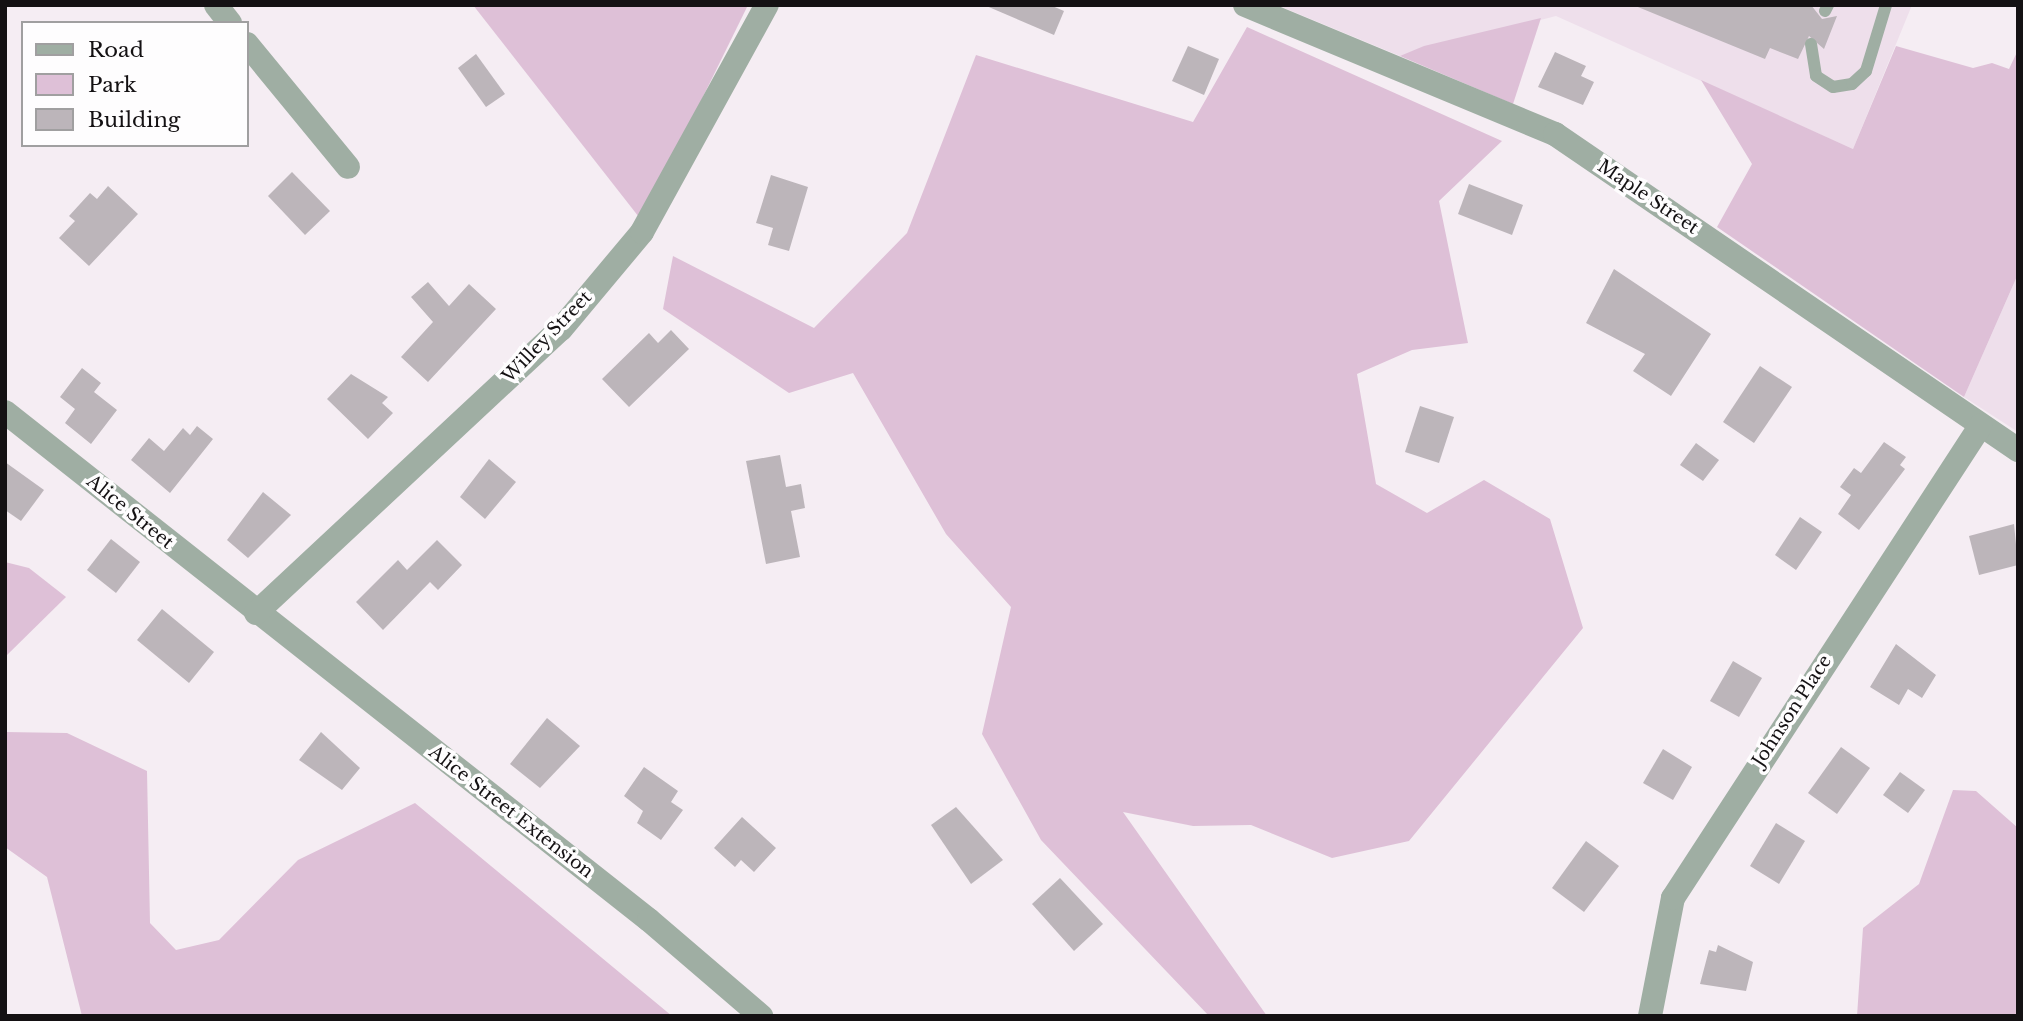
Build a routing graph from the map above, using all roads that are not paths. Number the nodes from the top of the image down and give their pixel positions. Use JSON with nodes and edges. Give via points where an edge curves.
{"nodes":[{"id":1,"x":216,"y":5,"type":"edge"},
{"id":2,"x":767,"y":5,"type":"edge"},
{"id":3,"x":1245,"y":5,"type":"edge"},
{"id":4,"x":1886,"y":5,"type":"edge"},
{"id":5,"x":228,"y":21,"type":"edge"},
{"id":6,"x":1811,"y":44,"type":"dead end"},
{"id":7,"x":248,"y":45,"type":"edge"},
{"id":8,"x":348,"y":167,"type":"dead end"},
{"id":9,"x":5,"y":412,"type":"edge"},
{"id":10,"x":1981,"y":425,"type":"junction"},
{"id":11,"x":2018,"y":450,"type":"edge"},
{"id":12,"x":256,"y":613,"type":"junction"},
{"id":13,"x":761,"y":1016,"type":"edge"},
{"id":14,"x":1650,"y":1016,"type":"edge"}],
"edges":[{"from":1,"to":5,"type":"street"},
{"from":2,"to":12,"type":"street","name":"Willey Street","via":[[704,130],[634,242],[561,329]]},
{"from":3,"to":10,"type":"street","name":"Maple Street","via":[[1555,134]]},
{"from":4,"to":6,"type":"lane","via":[[1866,71],[1852,84],[1833,87],[1816,76]]},
{"from":7,"to":8,"type":"street"},
{"from":9,"to":12,"type":"street","name":"Alice Street"},
{"from":10,"to":11,"type":"street","name":"Maple Street"},
{"from":10,"to":14,"type":"street","name":"Johnson Place","via":[[1673,898]]},
{"from":12,"to":13,"type":"street","name":"Alice Street Extension","via":[[649,920]]}]}
